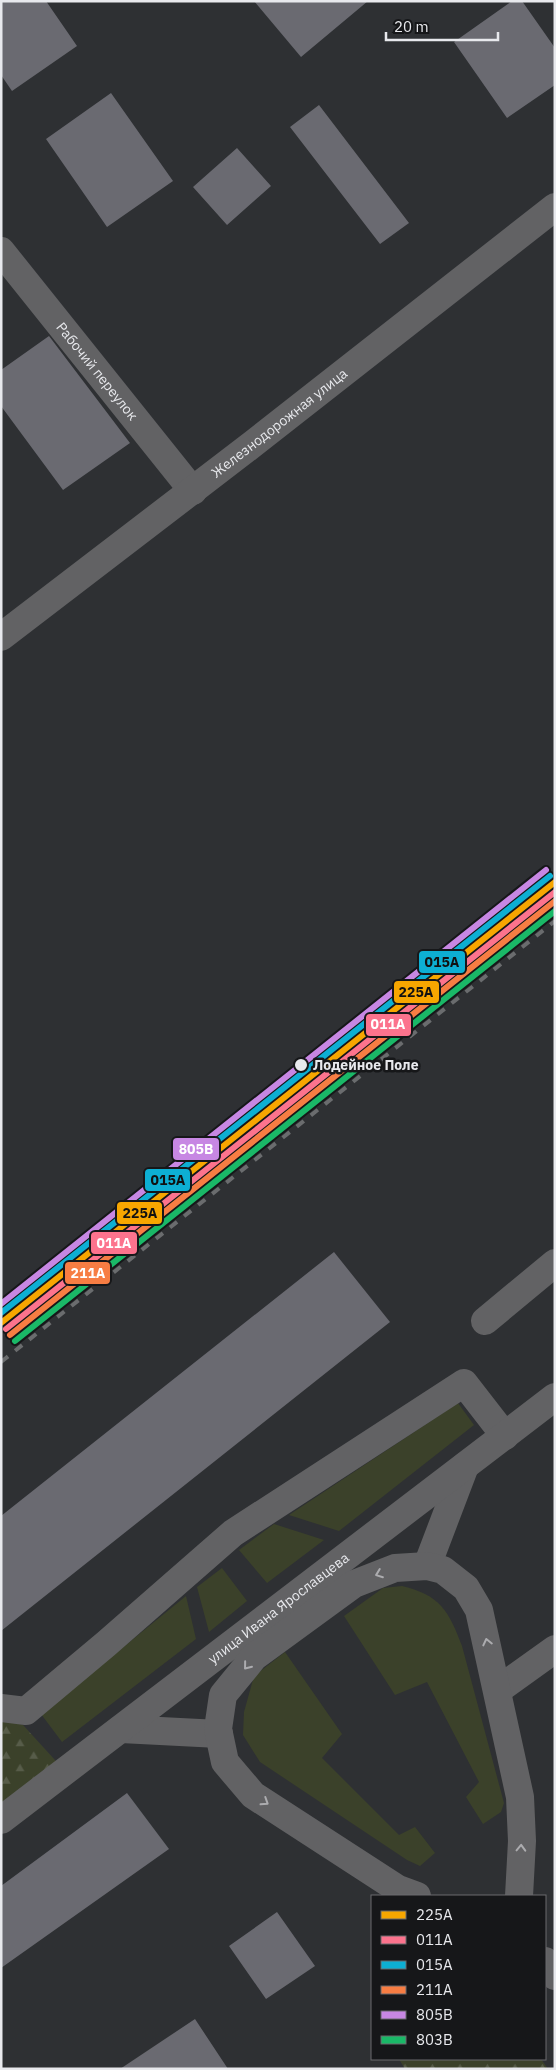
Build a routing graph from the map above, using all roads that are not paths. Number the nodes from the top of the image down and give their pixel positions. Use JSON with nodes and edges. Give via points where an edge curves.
{"nodes":[{"id":1,"x":555,"y":208,"type":"edge"},
{"id":2,"x":1,"y":251,"type":"edge"},
{"id":3,"x":192,"y":491,"type":"junction"},
{"id":4,"x":1,"y":636,"type":"edge"},
{"id":5,"x":555,"y":1263,"type":"edge"},
{"id":6,"x":485,"y":1320,"type":"dead end"},
{"id":7,"x":552,"y":1405,"type":"edge"},
{"id":8,"x":506,"y":1436,"type":"junction"},
{"id":9,"x":465,"y":1466,"type":"junction"},
{"id":10,"x":426,"y":1566,"type":"junction"},
{"id":11,"x":555,"y":1649,"type":"edge"},
{"id":12,"x":498,"y":1690,"type":"junction"},
{"id":13,"x":1,"y":1708,"type":"edge"},
{"id":14,"x":121,"y":1729,"type":"junction"},
{"id":15,"x":219,"y":1734,"type":"junction"},
{"id":16,"x":1,"y":1820,"type":"edge"},
{"id":17,"x":414,"y":1895,"type":"edge"},
{"id":18,"x":519,"y":1895,"type":"edge"},
{"id":19,"x":546,"y":1962,"type":"edge"},
{"id":20,"x":555,"y":1976,"type":"edge"}],
"edges":[{"from":1,"to":3,"type":"street","name":"Железнодорожная улица"},
{"from":2,"to":3,"type":"street","name":"Рабочий переулок"},
{"from":3,"to":4,"type":"street","name":"Железнодорожная улица"},
{"from":5,"to":6,"type":"street"},
{"from":7,"to":8,"type":"street","name":"улица Ивана Ярославцева"},
{"from":8,"to":9,"type":"street","name":"улица Ивана Ярославцева"},
{"from":8,"to":13,"type":"street","via":[[464,1383],[233,1533],[26,1711]]},
{"from":9,"to":10,"type":"street"},
{"from":9,"to":14,"type":"street","name":"улица Ивана Ярославцева"},
{"from":12,"to":10,"type":"street","one_way":true,"via":[[479,1610],[466,1588],[443,1570]]},
{"from":10,"to":15,"type":"street","one_way":true,"via":[[395,1568],[354,1584],[254,1657],[223,1695]]},
{"from":11,"to":12,"type":"street"},
{"from":18,"to":12,"type":"street","one_way":true,"via":[[520,1797]]},
{"from":14,"to":15,"type":"street"},
{"from":14,"to":16,"type":"street","name":"улица Ивана Ярославцева"},
{"from":15,"to":17,"type":"street","one_way":true,"via":[[225,1762],[253,1795],[398,1889]]},
{"from":19,"to":20,"type":"street"}]}
